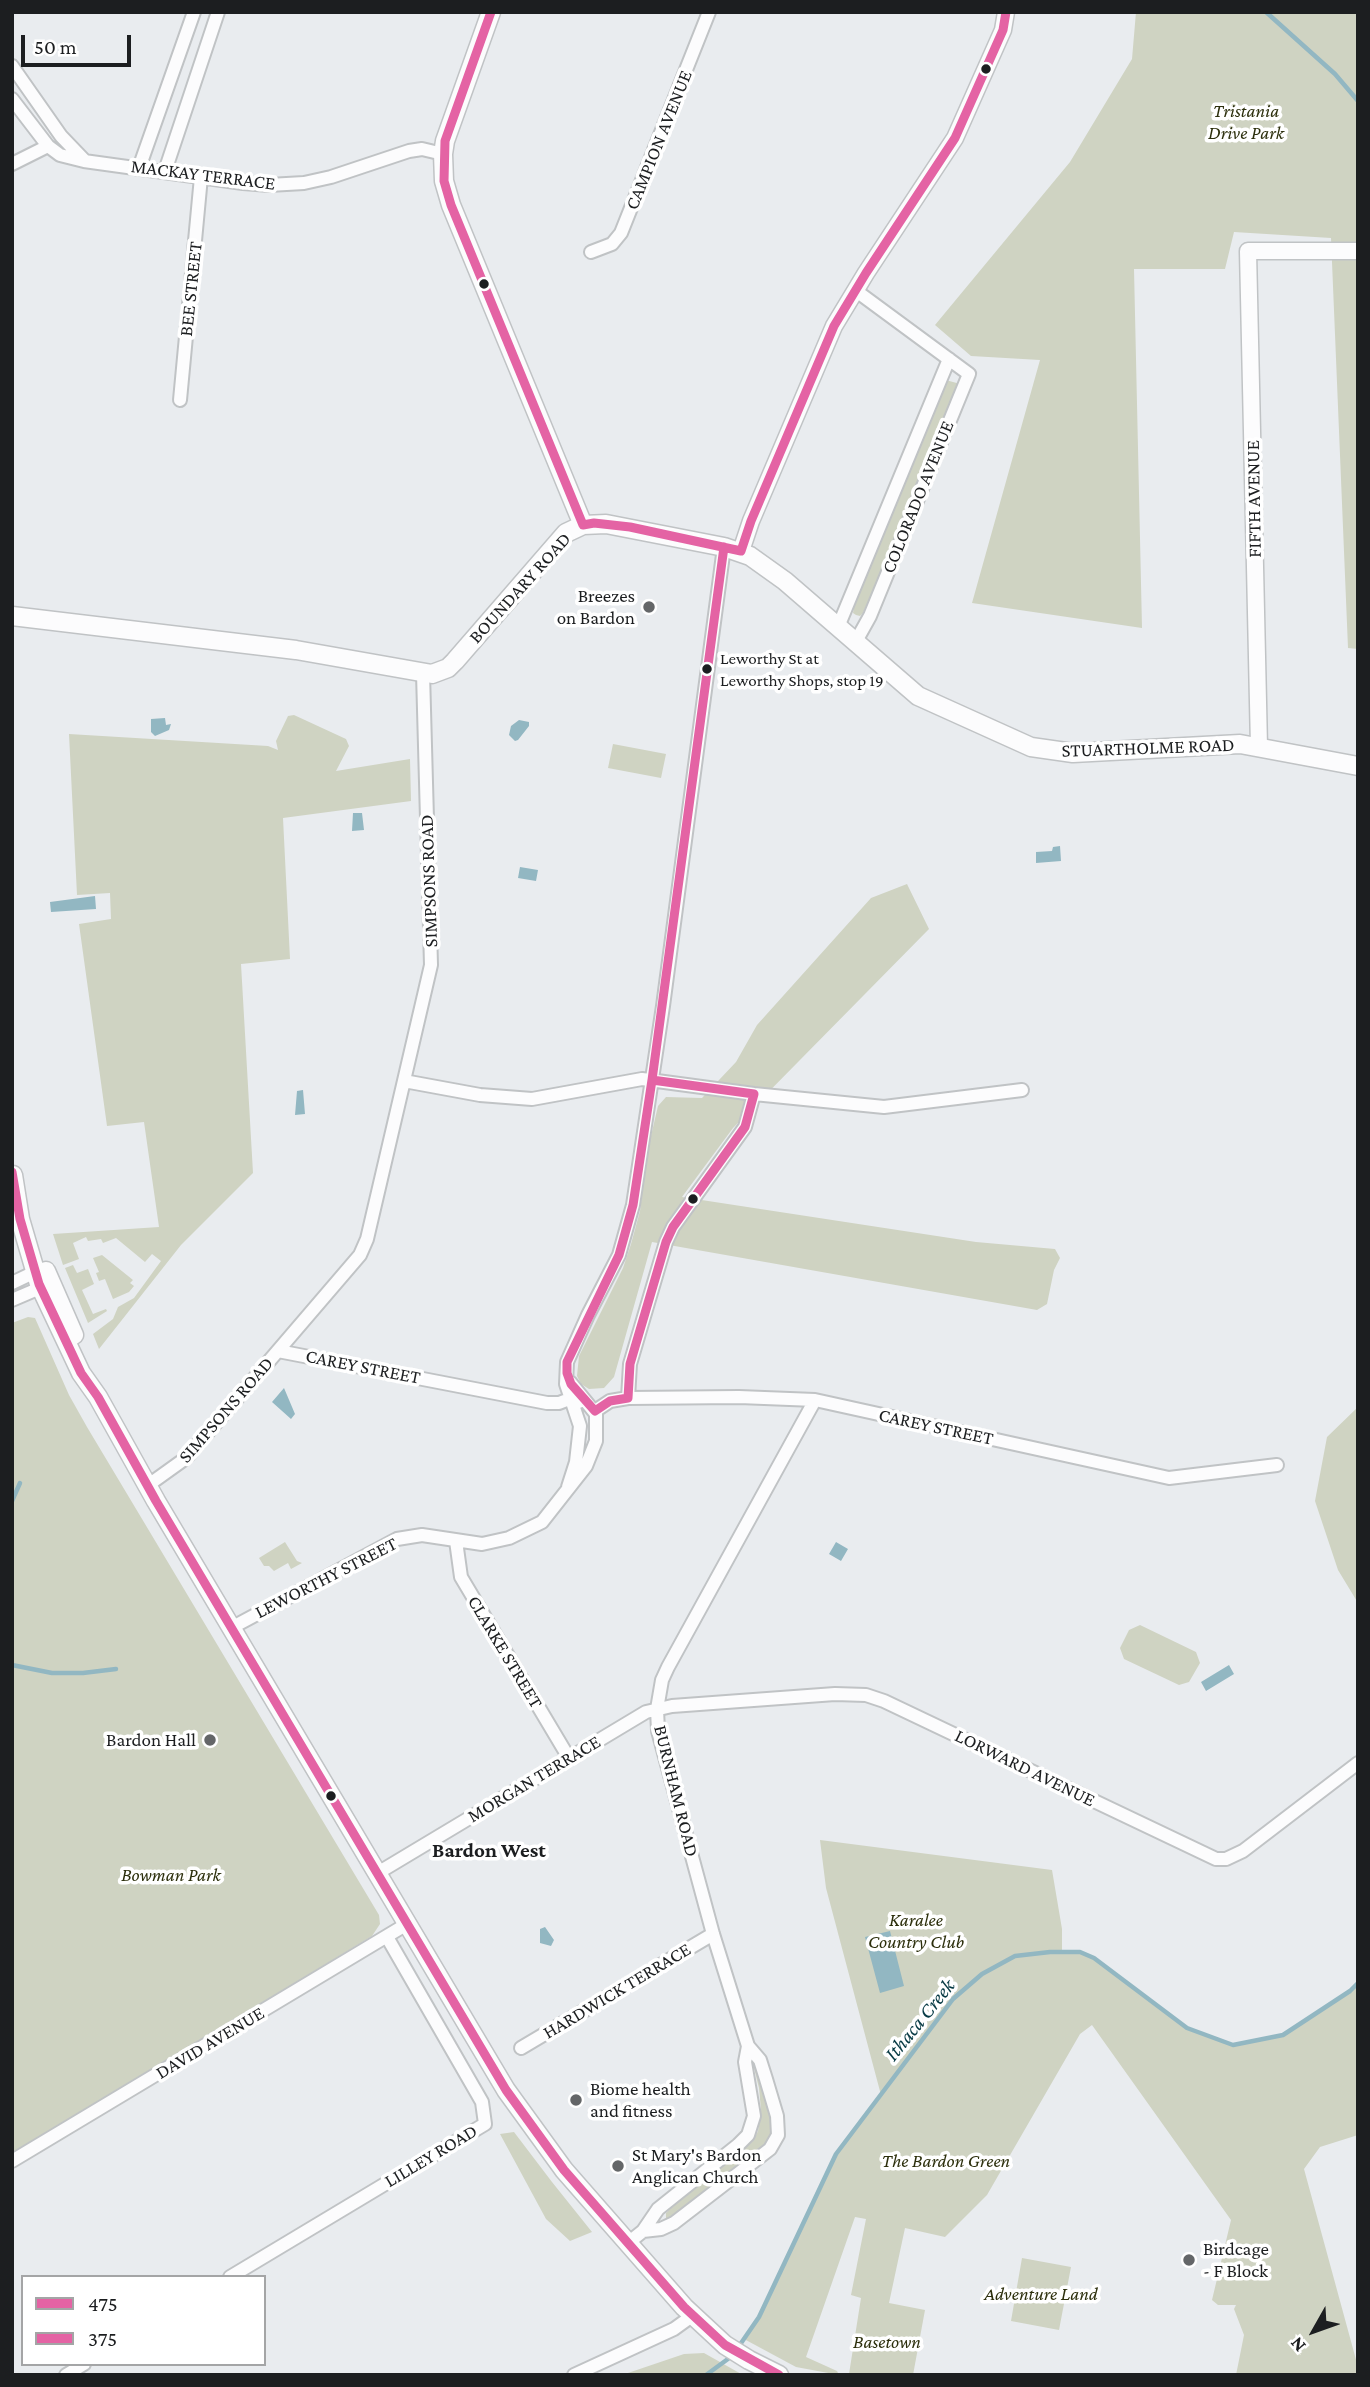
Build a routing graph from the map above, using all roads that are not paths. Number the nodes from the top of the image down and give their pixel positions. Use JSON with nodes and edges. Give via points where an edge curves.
{"nodes":[{"id":1,"x":194,"y":12,"type":"edge"},
{"id":2,"x":218,"y":12,"type":"edge"},
{"id":3,"x":492,"y":12,"type":"edge"},
{"id":4,"x":709,"y":12,"type":"edge"},
{"id":5,"x":1006,"y":12,"type":"edge"},
{"id":6,"x":12,"y":65,"type":"edge"},
{"id":7,"x":12,"y":99,"type":"edge"},
{"id":8,"x":47,"y":146,"type":"junction"},
{"id":9,"x":443,"y":154,"type":"junction"},
{"id":10,"x":84,"y":161,"type":"junction"},
{"id":11,"x":12,"y":164,"type":"edge"},
{"id":12,"x":139,"y":168,"type":"junction"},
{"id":13,"x":165,"y":171,"type":"junction"},
{"id":14,"x":201,"y":177,"type":"junction"},
{"id":15,"x":1358,"y":251,"type":"edge"},
{"id":16,"x":591,"y":252,"type":"dead end"},
{"id":17,"x":855,"y":290,"type":"junction"},
{"id":18,"x":949,"y":359,"type":"junction"},
{"id":19,"x":180,"y":400,"type":"dead end"},
{"id":20,"x":583,"y":525,"type":"junction"},
{"id":21,"x":733,"y":549,"type":"junction"},
{"id":22,"x":12,"y":616,"type":"edge"},
{"id":23,"x":838,"y":627,"type":"junction"},
{"id":24,"x":855,"y":643,"type":"junction"},
{"id":25,"x":423,"y":673,"type":"junction"},
{"id":26,"x":1259,"y":747,"type":"junction"},
{"id":27,"x":1358,"y":766,"type":"edge"},
{"id":28,"x":652,"y":1080,"type":"junction"},
{"id":29,"x":404,"y":1081,"type":"junction"},
{"id":30,"x":1023,"y":1090,"type":"dead end"},
{"id":31,"x":754,"y":1094,"type":"junction"},
{"id":32,"x":13,"y":1173,"type":"edge"},
{"id":33,"x":41,"y":1279,"type":"junction"},
{"id":34,"x":12,"y":1283,"type":"edge"},
{"id":35,"x":12,"y":1300,"type":"edge"},
{"id":36,"x":278,"y":1351,"type":"junction"},
{"id":37,"x":566,"y":1368,"type":"junction"},
{"id":38,"x":572,"y":1398,"type":"junction"},
{"id":39,"x":628,"y":1398,"type":"junction"},
{"id":40,"x":815,"y":1400,"type":"junction"},
{"id":41,"x":595,"y":1411,"type":"junction"},
{"id":42,"x":1277,"y":1465,"type":"dead end"},
{"id":43,"x":147,"y":1486,"type":"junction"},
{"id":44,"x":568,"y":1487,"type":"junction"},
{"id":45,"x":456,"y":1541,"type":"junction"},
{"id":46,"x":231,"y":1628,"type":"junction"},
{"id":47,"x":657,"y":1709,"type":"junction"},
{"id":48,"x":569,"y":1758,"type":"junction"},
{"id":49,"x":1358,"y":1763,"type":"edge"},
{"id":50,"x":376,"y":1874,"type":"junction"},
{"id":51,"x":407,"y":1924,"type":"junction"},
{"id":52,"x":713,"y":1934,"type":"junction"},
{"id":53,"x":387,"y":1937,"type":"junction"},
{"id":54,"x":748,"y":2046,"type":"junction"},
{"id":55,"x":521,"y":2048,"type":"dead end"},
{"id":56,"x":12,"y":2161,"type":"edge"},
{"id":57,"x":643,"y":2231,"type":"junction"},
{"id":58,"x":628,"y":2243,"type":"junction"},
{"id":59,"x":233,"y":2275,"type":"edge"},
{"id":60,"x":692,"y":2316,"type":"junction"},
{"id":61,"x":777,"y":2374,"type":"edge"},
{"id":62,"x":574,"y":2375,"type":"edge"}],
"edges":[{"from":1,"to":12,"type":"street"},
{"from":2,"to":13,"type":"street"},
{"from":3,"to":9,"type":"main road","name":"BOUNDARY ROAD"},
{"from":4,"to":16,"type":"street","name":"CAMPION AVENUE","via":[[621,233],[612,244]]},
{"from":5,"to":17,"type":"street","via":[[1003,30],[955,138]]},
{"from":6,"to":10,"type":"street"},
{"from":7,"to":8,"type":"street","name":"MACKAY TERRACE"},
{"from":8,"to":10,"type":"street","name":"MACKAY TERRACE"},
{"from":8,"to":11,"type":"street"},
{"from":9,"to":14,"type":"street","name":"MACKAY TERRACE","via":[[409,151],[292,185]]},
{"from":9,"to":20,"type":"main road","name":"BOUNDARY ROAD","via":[[451,205]]},
{"from":10,"to":12,"type":"street","name":"MACKAY TERRACE"},
{"from":12,"to":13,"type":"street","name":"MACKAY TERRACE"},
{"from":13,"to":14,"type":"street","name":"MACKAY TERRACE"},
{"from":14,"to":19,"type":"street","name":"BEE STREET"},
{"from":15,"to":26,"type":"street","name":"FIFTH AVENUE","via":[[1248,251]]},
{"from":17,"to":18,"type":"street","name":"COLORADO AVENUE"},
{"from":17,"to":21,"type":"street","via":[[834,326],[751,521]]},
{"from":18,"to":23,"type":"street","name":"COLORADO AVENUE"},
{"from":18,"to":24,"type":"street","name":"COLORADO AVENUE","via":[[969,374]]},
{"from":20,"to":21,"type":"main road","name":"STUARTHOLME ROAD","via":[[630,527]]},
{"from":20,"to":25,"type":"main road","name":"BOUNDARY ROAD","via":[[565,535],[455,661],[439,672]]},
{"from":21,"to":23,"type":"main road","name":"STUARTHOLME ROAD","via":[[773,570]]},
{"from":21,"to":28,"type":"street"},
{"from":22,"to":25,"type":"main road","via":[[296,650]]},
{"from":23,"to":24,"type":"main road","name":"STUARTHOLME ROAD"},
{"from":24,"to":26,"type":"main road","name":"STUARTHOLME ROAD","via":[[918,696],[1031,747],[1073,753],[1219,744]]},
{"from":25,"to":29,"type":"street","name":"SIMPSONS ROAD","via":[[431,958]]},
{"from":26,"to":27,"type":"main road","name":"STUARTHOLME ROAD"},
{"from":28,"to":29,"type":"street","via":[[532,1099]]},
{"from":28,"to":31,"type":"street"},
{"from":28,"to":37,"type":"street","via":[[626,1232]]},
{"from":29,"to":36,"type":"street","name":"SIMPSONS ROAD","via":[[364,1249]]},
{"from":30,"to":31,"type":"street","via":[[884,1107]]},
{"from":31,"to":39,"type":"street","via":[[745,1127],[666,1242],[633,1354]]},
{"from":32,"to":33,"type":"main road","via":[[20,1219]]},
{"from":33,"to":34,"type":"street"},
{"from":33,"to":35,"type":"street"},
{"from":33,"to":43,"type":"main road","via":[[81,1373]]},
{"from":36,"to":38,"type":"street","name":"CAREY STREET","via":[[550,1403]]},
{"from":36,"to":43,"type":"street","name":"SIMPSONS ROAD","via":[[186,1458]]},
{"from":37,"to":38,"type":"street","name":"LEWORTHY STREET"},
{"from":37,"to":41,"type":"street","via":[[573,1388]]},
{"from":38,"to":41,"type":"street"},
{"from":38,"to":44,"type":"street","name":"LEWORTHY STREET","via":[[580,1434]]},
{"from":39,"to":40,"type":"street","name":"CAREY STREET"},
{"from":39,"to":41,"type":"street","name":"CAREY STREET","via":[[610,1401]]},
{"from":40,"to":42,"type":"street","name":"CAREY STREET","via":[[1169,1478]]},
{"from":40,"to":47,"type":"street","name":"BURNHAM ROAD","via":[[668,1667]]},
{"from":41,"to":44,"type":"street","name":"LEWORTHY STREET","via":[[592,1453]]},
{"from":43,"to":46,"type":"main road"},
{"from":44,"to":45,"type":"street","name":"LEWORTHY STREET","via":[[542,1522],[522,1533],[482,1544]]},
{"from":45,"to":46,"type":"street","name":"LEWORTHY STREET","via":[[422,1535],[397,1539]]},
{"from":45,"to":48,"type":"street","name":"CLARKE STREET","via":[[461,1577]]},
{"from":46,"to":50,"type":"main road"},
{"from":47,"to":48,"type":"street","name":"MORGAN TERRACE"},
{"from":47,"to":49,"type":"street","name":"LORWARD AVENUE","via":[[866,1695],[1216,1859],[1243,1851]]},
{"from":47,"to":52,"type":"street","name":"BURNHAM ROAD","via":[[658,1731]]},
{"from":48,"to":50,"type":"street","name":"MORGAN TERRACE"},
{"from":50,"to":51,"type":"main road"},
{"from":51,"to":53,"type":"street","name":"DAVID AVENUE"},
{"from":51,"to":58,"type":"main road","via":[[522,2114]]},
{"from":52,"to":54,"type":"street","name":"BURNHAM ROAD"},
{"from":52,"to":55,"type":"street","name":"HARDWICK TERRACE"},
{"from":53,"to":56,"type":"street","name":"DAVID AVENUE"},
{"from":53,"to":59,"type":"street","name":"LILLEY ROAD","via":[[482,2102],[485,2124]]},
{"from":54,"to":57,"type":"street","name":"BURNHAM ROAD","via":[[745,2062],[754,2110],[748,2135],[658,2209]]},
{"from":54,"to":57,"type":"street","name":"BURNHAM ROAD","via":[[760,2060],[777,2116],[775,2142],[674,2223]]},
{"from":57,"to":58,"type":"street","name":"BURNHAM ROAD"},
{"from":58,"to":60,"type":"main road"},
{"from":60,"to":61,"type":"main road","via":[[725,2345]]},
{"from":60,"to":62,"type":"street","via":[[674,2329]]}]}
